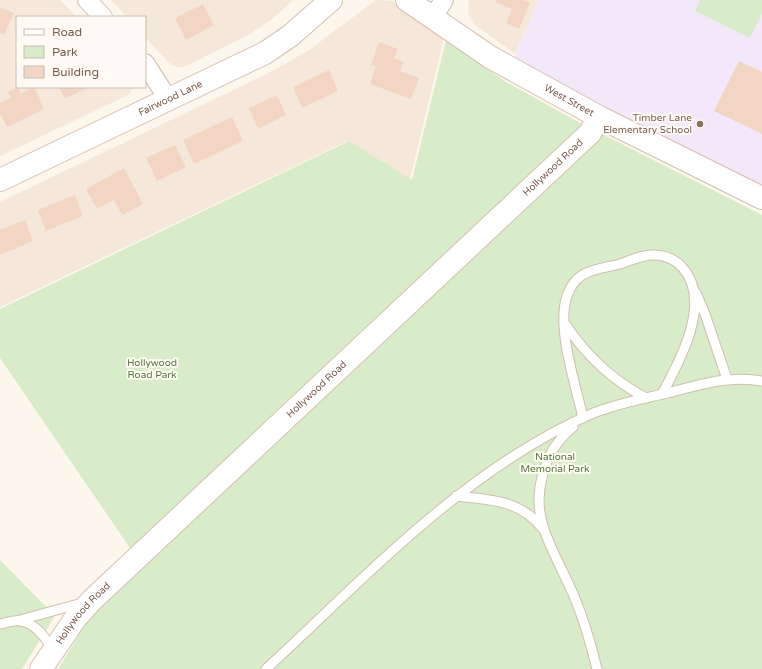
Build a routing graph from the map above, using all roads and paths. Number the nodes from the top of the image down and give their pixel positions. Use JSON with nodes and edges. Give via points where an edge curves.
{"nodes":[{"id":1,"x":87,"y":0,"type":"edge"},
{"id":2,"x":331,"y":0,"type":"edge"},
{"id":3,"x":407,"y":0,"type":"edge"},
{"id":4,"x":438,"y":9,"type":"edge"},
{"id":5,"x":102,"y":16,"type":"edge"},
{"id":6,"x":146,"y":65,"type":"edge"},
{"id":7,"x":168,"y":99,"type":"junction"},
{"id":8,"x":599,"y":117,"type":"junction"},
{"id":9,"x":0,"y":180,"type":"edge"},
{"id":10,"x":762,"y":198,"type":"edge"},
{"id":11,"x":690,"y":281,"type":"junction"},
{"id":12,"x":564,"y":322,"type":"junction"},
{"id":13,"x":727,"y":379,"type":"junction"},
{"id":14,"x":762,"y":381,"type":"edge"},
{"id":15,"x":662,"y":394,"type":"junction"},
{"id":16,"x":646,"y":398,"type":"junction"},
{"id":17,"x":583,"y":418,"type":"junction"},
{"id":18,"x":456,"y":496,"type":"junction"},
{"id":19,"x":545,"y":532,"type":"junction"},
{"id":20,"x":91,"y":601,"type":"junction"},
{"id":21,"x":20,"y":620,"type":"junction"},
{"id":22,"x":0,"y":624,"type":"edge"},
{"id":23,"x":53,"y":651,"type":"junction"},
{"id":24,"x":41,"y":669,"type":"edge"},
{"id":25,"x":266,"y":669,"type":"edge"},
{"id":26,"x":597,"y":669,"type":"edge"}],
"edges":[{"from":1,"to":5,"type":"street"},
{"from":2,"to":7,"type":"street","name":"Fairwood Lane","via":[[290,36],[265,53]]},
{"from":3,"to":4,"type":"street","name":"West Street"},
{"from":4,"to":8,"type":"street","name":"West Street","via":[[490,58]]},
{"from":6,"to":7,"type":"street"},
{"from":7,"to":9,"type":"street","name":"Fairwood Lane"},
{"from":8,"to":10,"type":"street","name":"West Street"},
{"from":8,"to":20,"type":"street","name":"Hollywood Road","via":[[590,133]]},
{"from":11,"to":12,"type":"lane","via":[[679,263],[656,254],[588,272],[577,278],[571,286],[566,298]]},
{"from":11,"to":13,"type":"lane","via":[[705,314]]},
{"from":11,"to":15,"type":"lane","via":[[694,314],[690,332],[680,360]]},
{"from":12,"to":16,"type":"lane","via":[[579,345],[596,363]]},
{"from":12,"to":17,"type":"lane","via":[[567,348]]},
{"from":13,"to":14,"type":"lane"},
{"from":13,"to":15,"type":"lane"},
{"from":15,"to":16,"type":"lane"},
{"from":16,"to":17,"type":"lane"},
{"from":17,"to":18,"type":"lane","via":[[524,449]]},
{"from":17,"to":19,"type":"lane","via":[[554,447],[546,463],[539,500]]},
{"from":18,"to":19,"type":"lane","via":[[506,502],[523,510]]},
{"from":18,"to":25,"type":"lane"},
{"from":19,"to":26,"type":"lane","via":[[575,597]]},
{"from":20,"to":21,"type":"lane"},
{"from":20,"to":23,"type":"street","name":"Hollywood Road"},
{"from":21,"to":22,"type":"lane"},
{"from":21,"to":23,"type":"lane","via":[[42,634]]},
{"from":23,"to":24,"type":"street","name":"Hollywood Road"}]}
